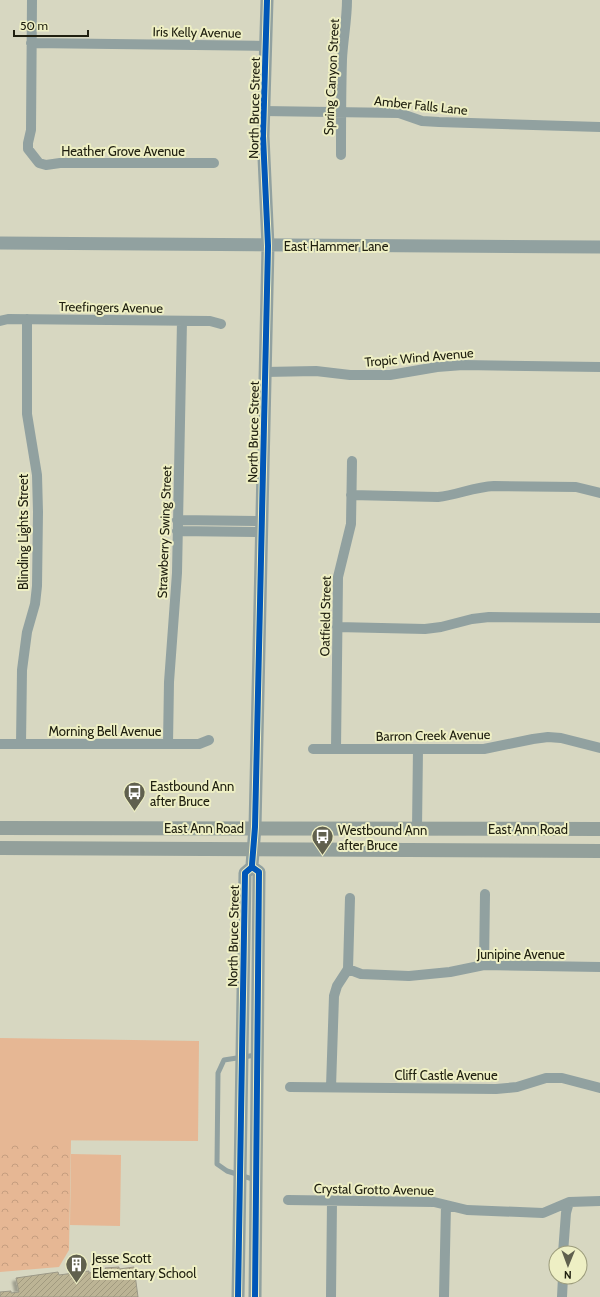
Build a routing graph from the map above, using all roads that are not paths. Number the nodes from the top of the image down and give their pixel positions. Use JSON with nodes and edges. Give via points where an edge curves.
{"nodes":[{"id":1,"x":32,"y":0,"type":"edge"},
{"id":2,"x":267,"y":0,"type":"edge"},
{"id":3,"x":347,"y":0,"type":"edge"},
{"id":4,"x":31,"y":43,"type":"junction"},
{"id":5,"x":266,"y":46,"type":"junction"},
{"id":6,"x":263,"y":111,"type":"junction"},
{"id":7,"x":341,"y":112,"type":"junction"},
{"id":8,"x":600,"y":127,"type":"edge"},
{"id":9,"x":341,"y":155,"type":"dead end"},
{"id":10,"x":214,"y":163,"type":"dead end"},
{"id":11,"x":0,"y":243,"type":"edge"},
{"id":12,"x":268,"y":246,"type":"junction"},
{"id":13,"x":600,"y":247,"type":"edge"},
{"id":14,"x":27,"y":319,"type":"junction"},
{"id":15,"x":0,"y":321,"type":"edge"},
{"id":16,"x":182,"y":321,"type":"junction"},
{"id":17,"x":221,"y":324,"type":"dead end"},
{"id":18,"x":600,"y":367,"type":"edge"},
{"id":19,"x":265,"y":372,"type":"junction"},
{"id":20,"x":352,"y":461,"type":"dead end"},
{"id":21,"x":600,"y":493,"type":"edge"},
{"id":22,"x":351,"y":496,"type":"junction"},
{"id":23,"x":177,"y":520,"type":"junction"},
{"id":24,"x":208,"y":520,"type":"junction"},
{"id":25,"x":262,"y":527,"type":"junction"},
{"id":26,"x":177,"y":531,"type":"junction"},
{"id":27,"x":208,"y":532,"type":"junction"},
{"id":28,"x":600,"y":618,"type":"edge"},
{"id":29,"x":337,"y":627,"type":"junction"},
{"id":30,"x":209,"y":740,"type":"dead end"},
{"id":31,"x":0,"y":744,"type":"edge"},
{"id":32,"x":21,"y":744,"type":"junction"},
{"id":33,"x":168,"y":744,"type":"junction"},
{"id":34,"x":600,"y":748,"type":"edge"},
{"id":35,"x":313,"y":749,"type":"dead end"},
{"id":36,"x":336,"y":749,"type":"junction"},
{"id":37,"x":418,"y":749,"type":"junction"},
{"id":38,"x":0,"y":828,"type":"edge"},
{"id":39,"x":255,"y":828,"type":"junction"},
{"id":40,"x":600,"y":829,"type":"edge"},
{"id":41,"x":418,"y":830,"type":"junction"},
{"id":42,"x":0,"y":848,"type":"edge"},
{"id":43,"x":253,"y":848,"type":"junction"},
{"id":44,"x":600,"y":851,"type":"edge"},
{"id":45,"x":252,"y":865,"type":"dead end"},
{"id":46,"x":485,"y":894,"type":"dead end"},
{"id":47,"x":350,"y":898,"type":"dead end"},
{"id":48,"x":484,"y":964,"type":"junction"},
{"id":49,"x":600,"y":967,"type":"edge"},
{"id":50,"x":348,"y":969,"type":"junction"},
{"id":51,"x":257,"y":1055,"type":"junction"},
{"id":52,"x":242,"y":1058,"type":"junction"},
{"id":53,"x":290,"y":1086,"type":"dead end"},
{"id":54,"x":331,"y":1087,"type":"junction"},
{"id":55,"x":600,"y":1088,"type":"edge"},
{"id":56,"x":240,"y":1175,"type":"junction"},
{"id":57,"x":256,"y":1180,"type":"junction"},
{"id":58,"x":288,"y":1200,"type":"dead end"},
{"id":59,"x":332,"y":1201,"type":"junction"},
{"id":60,"x":600,"y":1201,"type":"edge"},
{"id":61,"x":569,"y":1202,"type":"junction"},
{"id":62,"x":446,"y":1205,"type":"junction"},
{"id":63,"x":564,"y":1245,"type":"edge"},
{"id":64,"x":563,"y":1285,"type":"edge"},
{"id":65,"x":238,"y":1297,"type":"edge"},
{"id":66,"x":255,"y":1297,"type":"edge"},
{"id":67,"x":331,"y":1297,"type":"edge"},
{"id":68,"x":444,"y":1297,"type":"edge"},
{"id":69,"x":562,"y":1297,"type":"edge"}],
"edges":[{"from":1,"to":4,"type":"street"},
{"from":2,"to":5,"type":"street","name":"North Bruce Street"},
{"from":3,"to":7,"type":"street","name":"Spring Canyon Street"},
{"from":4,"to":5,"type":"street","name":"Iris Kelly Avenue"},
{"from":4,"to":10,"type":"street","name":"Heather Grove Avenue","via":[[31,130],[28,149],[39,163]]},
{"from":5,"to":6,"type":"street","name":"North Bruce Street"},
{"from":6,"to":7,"type":"street","name":"Amber Falls Lane"},
{"from":6,"to":12,"type":"street","name":"North Bruce Street"},
{"from":7,"to":8,"type":"street","name":"Amber Falls Lane","via":[[399,113],[422,121],[439,122]]},
{"from":7,"to":9,"type":"street","name":"Spring Canyon Street"},
{"from":11,"to":12,"type":"street","name":"East Hammer Lane"},
{"from":12,"to":13,"type":"street","name":"East Hammer Lane"},
{"from":12,"to":19,"type":"street","name":"North Bruce Street"},
{"from":14,"to":15,"type":"street","name":"Treefingers Avenue","via":[[8,318]]},
{"from":14,"to":16,"type":"street","name":"Treefingers Avenue"},
{"from":14,"to":32,"type":"street","name":"Blinding Lights Street","via":[[27,414],[37,475],[37,586],[22,670]]},
{"from":16,"to":17,"type":"street","name":"Treefingers Avenue","via":[[210,321]]},
{"from":16,"to":23,"type":"street","name":"Strawberry Swing Street"},
{"from":18,"to":19,"type":"street","name":"Tropic Wind Avenue","via":[[457,365],[390,375],[350,376],[316,371]]},
{"from":19,"to":25,"type":"street","name":"North Bruce Street"},
{"from":20,"to":22,"type":"street","name":"Oatfield Street"},
{"from":21,"to":22,"type":"street","via":[[576,487],[482,486],[438,497]]},
{"from":22,"to":29,"type":"street","name":"Oatfield Street","via":[[351,524],[338,577]]},
{"from":23,"to":24,"type":"street"},
{"from":23,"to":26,"type":"street","name":"Strawberry Swing Street"},
{"from":24,"to":25,"type":"street"},
{"from":24,"to":27,"type":"lane"},
{"from":25,"to":27,"type":"street"},
{"from":25,"to":39,"type":"street","name":"North Bruce Street"},
{"from":26,"to":27,"type":"street"},
{"from":26,"to":33,"type":"street","name":"Strawberry Swing Street"},
{"from":28,"to":29,"type":"street","via":[[489,617],[441,627]]},
{"from":29,"to":36,"type":"street","name":"Oatfield Street"},
{"from":30,"to":33,"type":"street","name":"Morning Bell Avenue","via":[[198,744]]},
{"from":31,"to":32,"type":"street","name":"Morning Bell Avenue"},
{"from":32,"to":33,"type":"street","name":"Morning Bell Avenue"},
{"from":34,"to":37,"type":"street","name":"Barron Creek Avenue","via":[[548,737],[484,749]]},
{"from":35,"to":36,"type":"street","name":"Barron Creek Avenue"},
{"from":36,"to":37,"type":"street","name":"Barron Creek Avenue"},
{"from":37,"to":41,"type":"street"},
{"from":38,"to":39,"type":"main road","name":"East Ann Road"},
{"from":39,"to":41,"type":"main road","name":"East Ann Road"},
{"from":39,"to":43,"type":"street","name":"North Bruce Street"},
{"from":40,"to":41,"type":"main road","name":"East Ann Road"},
{"from":42,"to":43,"type":"main road","name":"East Ann Road"},
{"from":43,"to":44,"type":"main road","name":"East Ann Road"},
{"from":43,"to":45,"type":"street","name":"North Bruce Street"},
{"from":46,"to":48,"type":"street"},
{"from":47,"to":50,"type":"street"},
{"from":48,"to":49,"type":"street","name":"Junipine Avenue"},
{"from":48,"to":50,"type":"street","name":"Junipine Avenue","via":[[444,973],[409,976],[361,974]]},
{"from":50,"to":54,"type":"street","via":[[334,996]]},
{"from":51,"to":52,"type":"lane"},
{"from":51,"to":52,"type":"street","name":"North Bruce Street","via":[[259,872],[252,867],[245,873]]},
{"from":51,"to":57,"type":"street","name":"North Bruce Street"},
{"from":52,"to":56,"type":"street","name":"North Bruce Street"},
{"from":52,"to":56,"type":"lane","via":[[224,1060],[218,1073],[217,1164],[227,1171]]},
{"from":53,"to":54,"type":"street","name":"Cliff Castle Avenue"},
{"from":54,"to":55,"type":"street","name":"Cliff Castle Avenue","via":[[496,1089],[517,1087],[546,1078],[562,1078]]},
{"from":56,"to":57,"type":"lane"},
{"from":56,"to":65,"type":"street","name":"North Bruce Street"},
{"from":57,"to":66,"type":"street","name":"North Bruce Street"},
{"from":58,"to":59,"type":"street","name":"Crystal Grotto Avenue"},
{"from":59,"to":62,"type":"street","name":"Crystal Grotto Avenue","via":[[434,1202]]},
{"from":59,"to":67,"type":"street"},
{"from":60,"to":61,"type":"street","name":"Crystal Grotto Avenue"},
{"from":61,"to":62,"type":"street","name":"Crystal Grotto Avenue","via":[[543,1213],[467,1210]]},
{"from":61,"to":63,"type":"street"},
{"from":62,"to":68,"type":"street"},
{"from":64,"to":69,"type":"street"}]}
